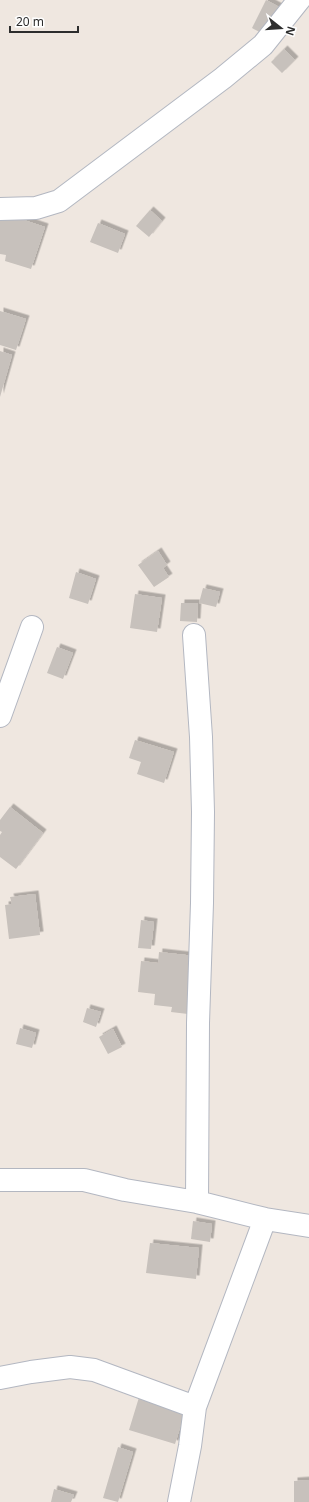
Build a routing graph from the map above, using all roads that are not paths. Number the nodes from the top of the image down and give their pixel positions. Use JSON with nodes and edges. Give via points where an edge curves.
{"nodes":[{"id":1,"x":299,"y":0,"type":"edge"},
{"id":2,"x":0,"y":209,"type":"edge"},
{"id":3,"x":32,"y":627,"type":"dead end"},
{"id":4,"x":194,"y":635,"type":"dead end"},
{"id":5,"x":0,"y":716,"type":"edge"},
{"id":6,"x":0,"y":1180,"type":"edge"},
{"id":7,"x":197,"y":1202,"type":"junction"},
{"id":8,"x":265,"y":1219,"type":"junction"},
{"id":9,"x":309,"y":1226,"type":"edge"},
{"id":10,"x":0,"y":1378,"type":"edge"},
{"id":11,"x":195,"y":1407,"type":"junction"},
{"id":12,"x":179,"y":1502,"type":"edge"}],
"edges":[{"from":1,"to":2,"type":"street","via":[[263,45],[59,201],[36,208]]},
{"from":3,"to":5,"type":"street"},
{"from":4,"to":7,"type":"street","via":[[203,812]]},
{"from":6,"to":7,"type":"street","via":[[84,1180]]},
{"from":7,"to":8,"type":"street"},
{"from":8,"to":9,"type":"street"},
{"from":8,"to":11,"type":"street"},
{"from":10,"to":11,"type":"street","via":[[70,1367],[94,1370]]},
{"from":11,"to":12,"type":"street"}]}
